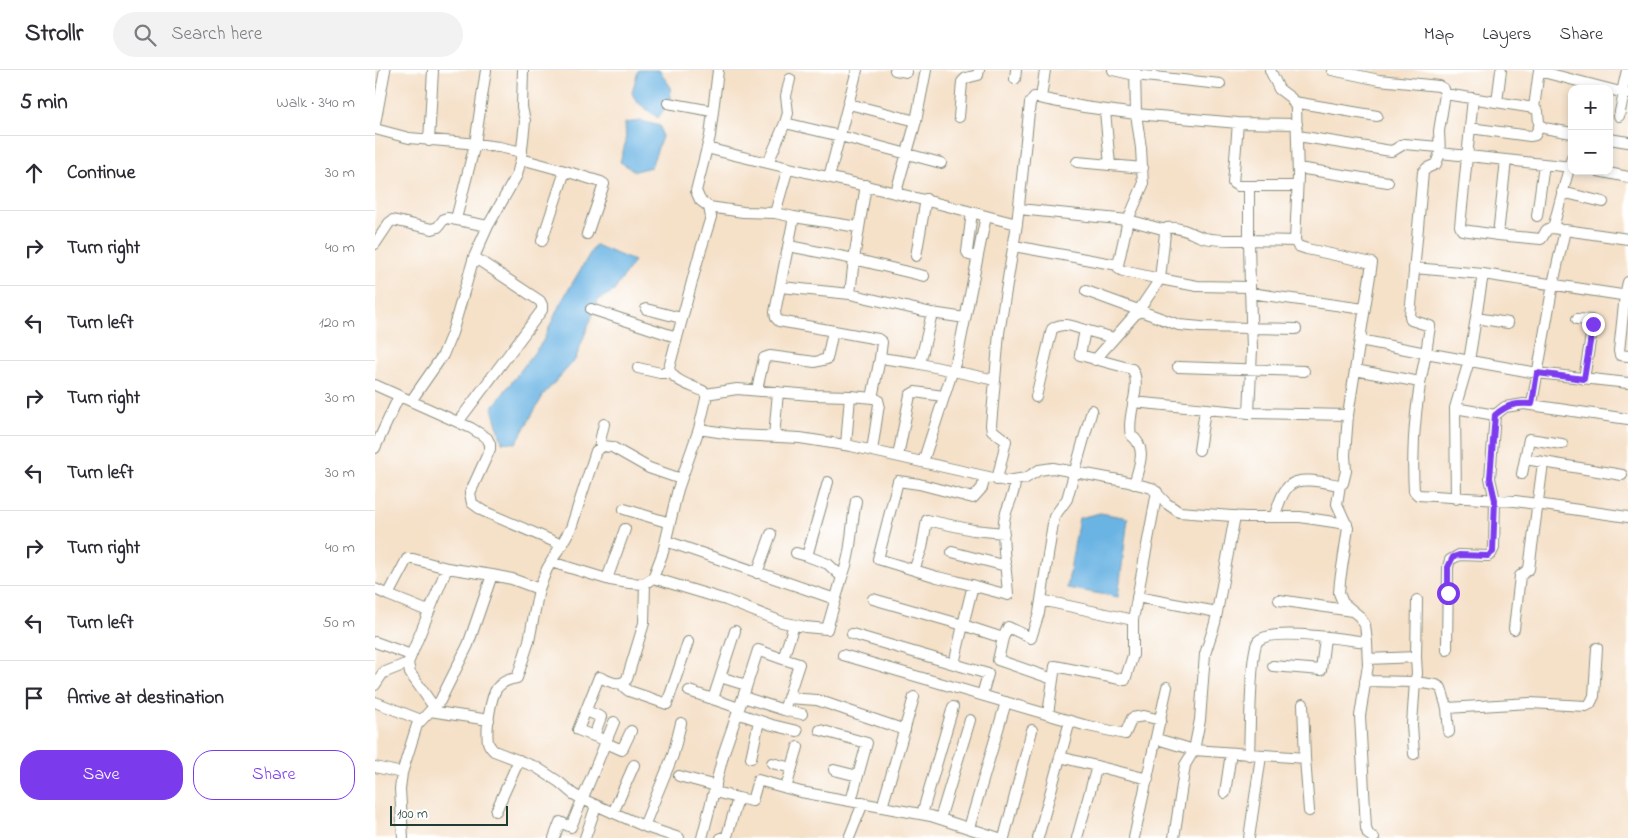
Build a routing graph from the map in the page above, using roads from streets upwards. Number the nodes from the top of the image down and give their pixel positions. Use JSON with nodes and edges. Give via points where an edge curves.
{"nodes":[{"id":1,"x":385,"y":70,"type":"edge"},
{"id":2,"x":433,"y":70,"type":"edge"},
{"id":3,"x":487,"y":70,"type":"edge"},
{"id":4,"x":523,"y":70,"type":"edge"},
{"id":5,"x":717,"y":70,"type":"edge"},
{"id":6,"x":857,"y":70,"type":"edge"},
{"id":7,"x":895,"y":70,"type":"edge"},
{"id":8,"x":926,"y":70,"type":"edge"},
{"id":9,"x":979,"y":70,"type":"edge"},
{"id":10,"x":1045,"y":70,"type":"edge"},
{"id":11,"x":1113,"y":70,"type":"edge"},
{"id":12,"x":1270,"y":70,"type":"edge"},
{"id":13,"x":1332,"y":70,"type":"edge"},
{"id":14,"x":1501,"y":70,"type":"edge"},
{"id":15,"x":1539,"y":70,"type":"edge"},
{"id":16,"x":1627,"y":70,"type":"edge"},
{"id":17,"x":907,"y":72,"type":"dead end"},
{"id":18,"x":1135,"y":72,"type":"edge"},
{"id":19,"x":1386,"y":75,"type":"edge"},
{"id":20,"x":790,"y":79,"type":"dead end"},
{"id":21,"x":1220,"y":84,"type":"dead end"},
{"id":22,"x":377,"y":93,"type":"edge"},
{"id":23,"x":1625,"y":93,"type":"edge"},
{"id":24,"x":1445,"y":94,"type":"junction"},
{"id":25,"x":1041,"y":98,"type":"junction"},
{"id":26,"x":1473,"y":98,"type":"junction"},
{"id":27,"x":1294,"y":102,"type":"junction"},
{"id":28,"x":1497,"y":102,"type":"junction"},
{"id":29,"x":668,"y":103,"type":"dead end"},
{"id":30,"x":849,"y":104,"type":"junction"},
{"id":31,"x":1534,"y":108,"type":"junction"},
{"id":32,"x":712,"y":111,"type":"junction"},
{"id":33,"x":1105,"y":111,"type":"junction"},
{"id":34,"x":1136,"y":114,"type":"junction"},
{"id":35,"x":1377,"y":116,"type":"dead end"},
{"id":36,"x":1619,"y":116,"type":"dead end"},
{"id":37,"x":959,"y":117,"type":"dead end"},
{"id":38,"x":916,"y":121,"type":"junction"},
{"id":39,"x":1239,"y":123,"type":"junction"},
{"id":40,"x":375,"y":124,"type":"edge"},
{"id":41,"x":785,"y":124,"type":"junction"},
{"id":42,"x":1297,"y":124,"type":"junction"},
{"id":43,"x":1540,"y":126,"type":"junction"},
{"id":44,"x":1470,"y":128,"type":"junction"},
{"id":45,"x":375,"y":129,"type":"edge"},
{"id":46,"x":1568,"y":132,"type":"edge"},
{"id":47,"x":840,"y":136,"type":"junction"},
{"id":48,"x":1298,"y":136,"type":"junction"},
{"id":49,"x":1613,"y":140,"type":"edge"},
{"id":50,"x":429,"y":141,"type":"junction"},
{"id":51,"x":1628,"y":142,"type":"edge"},
{"id":52,"x":475,"y":144,"type":"junction"},
{"id":53,"x":707,"y":148,"type":"junction"},
{"id":54,"x":1439,"y":150,"type":"junction"},
{"id":55,"x":908,"y":154,"type":"junction"},
{"id":56,"x":521,"y":156,"type":"junction"},
{"id":57,"x":1467,"y":156,"type":"junction"},
{"id":58,"x":1506,"y":160,"type":"junction"},
{"id":59,"x":1077,"y":162,"type":"dead end"},
{"id":60,"x":941,"y":163,"type":"dead end"},
{"id":61,"x":768,"y":164,"type":"junction"},
{"id":62,"x":1544,"y":164,"type":"junction"},
{"id":63,"x":1568,"y":164,"type":"edge"},
{"id":64,"x":1109,"y":165,"type":"junction"},
{"id":65,"x":788,"y":168,"type":"junction"},
{"id":66,"x":1143,"y":168,"type":"junction"},
{"id":67,"x":1298,"y":168,"type":"junction"},
{"id":68,"x":565,"y":171,"type":"junction"},
{"id":69,"x":1568,"y":173,"type":"edge"},
{"id":70,"x":1613,"y":174,"type":"edge"},
{"id":71,"x":829,"y":177,"type":"junction"},
{"id":72,"x":1628,"y":177,"type":"edge"},
{"id":73,"x":1388,"y":182,"type":"dead end"},
{"id":74,"x":866,"y":185,"type":"junction"},
{"id":75,"x":1249,"y":186,"type":"junction"},
{"id":76,"x":1297,"y":186,"type":"junction"},
{"id":77,"x":896,"y":192,"type":"junction"},
{"id":78,"x":1562,"y":192,"type":"junction"},
{"id":79,"x":926,"y":199,"type":"junction"},
{"id":80,"x":1603,"y":202,"type":"dead end"},
{"id":81,"x":709,"y":207,"type":"junction"},
{"id":82,"x":1019,"y":209,"type":"junction"},
{"id":83,"x":972,"y":212,"type":"junction"},
{"id":84,"x":775,"y":213,"type":"junction"},
{"id":85,"x":986,"y":216,"type":"junction"},
{"id":86,"x":1537,"y":216,"type":"dead end"},
{"id":87,"x":794,"y":217,"type":"junction"},
{"id":88,"x":456,"y":219,"type":"junction"},
{"id":89,"x":1128,"y":220,"type":"junction"},
{"id":90,"x":1017,"y":224,"type":"junction"},
{"id":91,"x":488,"y":226,"type":"junction"},
{"id":92,"x":858,"y":227,"type":"junction"},
{"id":93,"x":1553,"y":228,"type":"junction"},
{"id":94,"x":1166,"y":230,"type":"junction"},
{"id":95,"x":1565,"y":230,"type":"junction"},
{"id":96,"x":587,"y":234,"type":"dead end"},
{"id":97,"x":1497,"y":235,"type":"junction"},
{"id":98,"x":1628,"y":239,"type":"edge"},
{"id":99,"x":1249,"y":240,"type":"junction"},
{"id":100,"x":542,"y":241,"type":"dead end"},
{"id":101,"x":1295,"y":241,"type":"junction"},
{"id":102,"x":375,"y":244,"type":"edge"},
{"id":103,"x":789,"y":246,"type":"junction"},
{"id":104,"x":1014,"y":246,"type":"junction"},
{"id":105,"x":916,"y":256,"type":"dead end"},
{"id":106,"x":474,"y":257,"type":"junction"},
{"id":107,"x":977,"y":257,"type":"junction"},
{"id":108,"x":854,"y":259,"type":"junction"},
{"id":109,"x":1118,"y":264,"type":"junction"},
{"id":110,"x":1414,"y":268,"type":"junction"},
{"id":111,"x":1483,"y":274,"type":"junction"},
{"id":112,"x":924,"y":276,"type":"dead end"},
{"id":113,"x":1160,"y":279,"type":"junction"},
{"id":114,"x":1628,"y":282,"type":"edge"},
{"id":115,"x":1553,"y":284,"type":"junction"},
{"id":116,"x":781,"y":287,"type":"junction"},
{"id":117,"x":1250,"y":290,"type":"junction"},
{"id":118,"x":1087,"y":291,"type":"dead end"},
{"id":119,"x":850,"y":294,"type":"junction"},
{"id":120,"x":1626,"y":295,"type":"edge"},
{"id":121,"x":591,"y":309,"type":"dead end"},
{"id":122,"x":646,"y":310,"type":"dead end"},
{"id":123,"x":1139,"y":310,"type":"junction"},
{"id":124,"x":1364,"y":310,"type":"junction"},
{"id":125,"x":933,"y":313,"type":"junction"},
{"id":126,"x":681,"y":318,"type":"junction"},
{"id":127,"x":965,"y":318,"type":"junction"},
{"id":128,"x":1476,"y":318,"type":"junction"},
{"id":129,"x":1577,"y":319,"type":"dead end"},
{"id":130,"x":1508,"y":323,"type":"dead end"},
{"id":131,"x":1251,"y":328,"type":"junction"},
{"id":132,"x":1296,"y":329,"type":"dead end"},
{"id":133,"x":1085,"y":330,"type":"junction"},
{"id":134,"x":833,"y":331,"type":"junction"},
{"id":135,"x":676,"y":337,"type":"junction"},
{"id":136,"x":1114,"y":338,"type":"junction"},
{"id":137,"x":1360,"y":340,"type":"junction"},
{"id":138,"x":1427,"y":353,"type":"junction"},
{"id":139,"x":1628,"y":356,"type":"edge"},
{"id":140,"x":880,"y":358,"type":"junction"},
{"id":141,"x":1095,"y":360,"type":"junction"},
{"id":142,"x":1469,"y":361,"type":"junction"},
{"id":143,"x":919,"y":364,"type":"junction"},
{"id":144,"x":638,"y":368,"type":"dead end"},
{"id":145,"x":1178,"y":368,"type":"dead end"},
{"id":146,"x":1251,"y":369,"type":"junction"},
{"id":147,"x":1355,"y":370,"type":"junction"},
{"id":148,"x":1304,"y":371,"type":"dead end"},
{"id":149,"x":952,"y":372,"type":"junction"},
{"id":150,"x":670,"y":373,"type":"junction"},
{"id":151,"x":1537,"y":373,"type":"junction"},
{"id":152,"x":1584,"y":379,"type":"junction"},
{"id":153,"x":995,"y":380,"type":"junction"},
{"id":154,"x":1419,"y":382,"type":"junction"},
{"id":155,"x":1628,"y":383,"type":"edge"},
{"id":156,"x":375,"y":385,"type":"edge"},
{"id":157,"x":757,"y":390,"type":"junction"},
{"id":158,"x":778,"y":392,"type":"junction"},
{"id":159,"x":706,"y":394,"type":"junction"},
{"id":160,"x":399,"y":396,"type":"junction"},
{"id":161,"x":850,"y":396,"type":"junction"},
{"id":162,"x":943,"y":396,"type":"junction"},
{"id":163,"x":1036,"y":397,"type":"dead end"},
{"id":164,"x":872,"y":398,"type":"junction"},
{"id":165,"x":411,"y":401,"type":"junction"},
{"id":166,"x":1133,"y":402,"type":"junction"},
{"id":167,"x":1532,"y":404,"type":"junction"},
{"id":168,"x":1455,"y":408,"type":"junction"},
{"id":169,"x":1092,"y":410,"type":"dead end"},
{"id":170,"x":1205,"y":410,"type":"junction"},
{"id":171,"x":1249,"y":413,"type":"junction"},
{"id":172,"x":1347,"y":415,"type":"junction"},
{"id":173,"x":1495,"y":415,"type":"junction"},
{"id":174,"x":1628,"y":419,"type":"edge"},
{"id":175,"x":458,"y":422,"type":"junction"},
{"id":176,"x":604,"y":424,"type":"dead end"},
{"id":177,"x":699,"y":430,"type":"junction"},
{"id":178,"x":378,"y":433,"type":"edge"},
{"id":179,"x":774,"y":437,"type":"junction"},
{"id":180,"x":1562,"y":444,"type":"dead end"},
{"id":181,"x":846,"y":445,"type":"junction"},
{"id":182,"x":601,"y":447,"type":"junction"},
{"id":183,"x":375,"y":448,"type":"edge"},
{"id":184,"x":1199,"y":450,"type":"dead end"},
{"id":185,"x":872,"y":451,"type":"junction"},
{"id":186,"x":898,"y":456,"type":"junction"},
{"id":187,"x":1525,"y":459,"type":"junction"},
{"id":188,"x":923,"y":462,"type":"junction"},
{"id":189,"x":1543,"y":463,"type":"junction"},
{"id":190,"x":1074,"y":472,"type":"junction"},
{"id":191,"x":1522,"y":474,"type":"dead end"},
{"id":192,"x":1622,"y":475,"type":"dead end"},
{"id":193,"x":985,"y":477,"type":"junction"},
{"id":194,"x":681,"y":480,"type":"junction"},
{"id":195,"x":997,"y":480,"type":"junction"},
{"id":196,"x":1015,"y":480,"type":"junction"},
{"id":197,"x":828,"y":482,"type":"dead end"},
{"id":198,"x":1134,"y":484,"type":"junction"},
{"id":199,"x":1340,"y":485,"type":"junction"},
{"id":200,"x":1157,"y":492,"type":"junction"},
{"id":201,"x":1456,"y":499,"type":"junction"},
{"id":202,"x":1495,"y":500,"type":"junction"},
{"id":203,"x":857,"y":501,"type":"dead end"},
{"id":204,"x":1536,"y":504,"type":"junction"},
{"id":205,"x":624,"y":508,"type":"dead end"},
{"id":206,"x":1235,"y":516,"type":"junction"},
{"id":207,"x":1274,"y":517,"type":"junction"},
{"id":208,"x":1628,"y":517,"type":"edge"},
{"id":209,"x":670,"y":524,"type":"junction"},
{"id":210,"x":1347,"y":524,"type":"junction"},
{"id":211,"x":625,"y":529,"type":"dead end"},
{"id":212,"x":1004,"y":533,"type":"junction"},
{"id":213,"x":771,"y":534,"type":"dead end"},
{"id":214,"x":666,"y":541,"type":"junction"},
{"id":215,"x":562,"y":545,"type":"junction"},
{"id":216,"x":952,"y":552,"type":"dead end"},
{"id":217,"x":796,"y":553,"type":"dead end"},
{"id":218,"x":807,"y":556,"type":"junction"},
{"id":219,"x":551,"y":562,"type":"junction"},
{"id":220,"x":1006,"y":566,"type":"junction"},
{"id":221,"x":447,"y":568,"type":"junction"},
{"id":222,"x":914,"y":570,"type":"junction"},
{"id":223,"x":757,"y":573,"type":"junction"},
{"id":224,"x":492,"y":576,"type":"junction"},
{"id":225,"x":842,"y":577,"type":"junction"},
{"id":226,"x":607,"y":579,"type":"junction"},
{"id":227,"x":649,"y":580,"type":"junction"},
{"id":228,"x":973,"y":585,"type":"junction"},
{"id":229,"x":375,"y":589,"type":"edge"},
{"id":230,"x":539,"y":589,"type":"junction"},
{"id":231,"x":387,"y":595,"type":"junction"},
{"id":232,"x":1137,"y":597,"type":"junction"},
{"id":233,"x":835,"y":599,"type":"junction"},
{"id":234,"x":873,"y":599,"type":"dead end"},
{"id":235,"x":1041,"y":600,"type":"junction"},
{"id":236,"x":1279,"y":600,"type":"dead end"},
{"id":237,"x":1417,"y":600,"type":"dead end"},
{"id":238,"x":428,"y":611,"type":"junction"},
{"id":239,"x":1353,"y":611,"type":"junction"},
{"id":240,"x":1217,"y":612,"type":"junction"},
{"id":241,"x":1133,"y":620,"type":"junction"},
{"id":242,"x":794,"y":625,"type":"junction"},
{"id":243,"x":963,"y":625,"type":"junction"},
{"id":244,"x":1514,"y":629,"type":"dead end"},
{"id":245,"x":735,"y":630,"type":"dead end"},
{"id":246,"x":852,"y":634,"type":"dead end"},
{"id":247,"x":1003,"y":638,"type":"junction"},
{"id":248,"x":1325,"y":638,"type":"junction"},
{"id":249,"x":375,"y":642,"type":"edge"},
{"id":250,"x":689,"y":642,"type":"dead end"},
{"id":251,"x":1367,"y":642,"type":"junction"},
{"id":252,"x":1597,"y":648,"type":"dead end"},
{"id":253,"x":1447,"y":650,"type":"dead end"},
{"id":254,"x":843,"y":655,"type":"dead end"},
{"id":255,"x":1416,"y":657,"type":"junction"},
{"id":256,"x":783,"y":658,"type":"junction"},
{"id":257,"x":409,"y":659,"type":"junction"},
{"id":258,"x":1368,"y":659,"type":"junction"},
{"id":259,"x":954,"y":664,"type":"junction"},
{"id":260,"x":1273,"y":666,"type":"dead end"},
{"id":261,"x":720,"y":676,"type":"junction"},
{"id":262,"x":1053,"y":679,"type":"junction"},
{"id":263,"x":1365,"y":681,"type":"junction"},
{"id":264,"x":1415,"y":682,"type":"junction"},
{"id":265,"x":623,"y":684,"type":"junction"},
{"id":266,"x":375,"y":685,"type":"edge"},
{"id":267,"x":746,"y":685,"type":"junction"},
{"id":268,"x":1167,"y":687,"type":"dead end"},
{"id":269,"x":689,"y":691,"type":"dead end"},
{"id":270,"x":982,"y":695,"type":"junction"},
{"id":271,"x":743,"y":697,"type":"junction"},
{"id":272,"x":914,"y":697,"type":"dead end"},
{"id":273,"x":788,"y":698,"type":"junction"},
{"id":274,"x":713,"y":699,"type":"junction"},
{"id":275,"x":375,"y":702,"type":"edge"},
{"id":276,"x":1006,"y":702,"type":"junction"},
{"id":277,"x":1303,"y":704,"type":"dead end"},
{"id":278,"x":953,"y":707,"type":"dead end"},
{"id":279,"x":1447,"y":708,"type":"junction"},
{"id":280,"x":432,"y":709,"type":"junction"},
{"id":281,"x":784,"y":710,"type":"junction"},
{"id":282,"x":586,"y":711,"type":"junction"},
{"id":283,"x":738,"y":711,"type":"junction"},
{"id":284,"x":802,"y":714,"type":"dead end"},
{"id":285,"x":1048,"y":714,"type":"junction"},
{"id":286,"x":421,"y":720,"type":"junction"},
{"id":287,"x":489,"y":720,"type":"junction"},
{"id":288,"x":759,"y":720,"type":"junction"},
{"id":289,"x":970,"y":720,"type":"dead end"},
{"id":290,"x":1161,"y":720,"type":"junction"},
{"id":291,"x":1070,"y":721,"type":"junction"},
{"id":292,"x":614,"y":722,"type":"dead end"},
{"id":293,"x":681,"y":723,"type":"dead end"},
{"id":294,"x":820,"y":730,"type":"dead end"},
{"id":295,"x":905,"y":730,"type":"junction"},
{"id":296,"x":1032,"y":730,"type":"dead end"},
{"id":297,"x":797,"y":731,"type":"dead end"},
{"id":298,"x":631,"y":732,"type":"dead end"},
{"id":299,"x":1449,"y":732,"type":"dead end"},
{"id":300,"x":594,"y":736,"type":"junction"},
{"id":301,"x":1157,"y":739,"type":"junction"},
{"id":302,"x":606,"y":742,"type":"junction"},
{"id":303,"x":798,"y":747,"type":"dead end"},
{"id":304,"x":1194,"y":750,"type":"junction"},
{"id":305,"x":1231,"y":753,"type":"junction"},
{"id":306,"x":1414,"y":754,"type":"dead end"},
{"id":307,"x":1249,"y":755,"type":"junction"},
{"id":308,"x":1261,"y":756,"type":"junction"},
{"id":309,"x":1060,"y":757,"type":"junction"},
{"id":310,"x":751,"y":758,"type":"dead end"},
{"id":311,"x":1305,"y":758,"type":"junction"},
{"id":312,"x":519,"y":760,"type":"junction"},
{"id":313,"x":772,"y":763,"type":"dead end"},
{"id":314,"x":634,"y":765,"type":"dead end"},
{"id":315,"x":1097,"y":766,"type":"junction"},
{"id":316,"x":375,"y":767,"type":"edge"},
{"id":317,"x":792,"y":768,"type":"junction"},
{"id":318,"x":835,"y":770,"type":"dead end"},
{"id":319,"x":402,"y":772,"type":"junction"},
{"id":320,"x":679,"y":776,"type":"dead end"},
{"id":321,"x":858,"y":776,"type":"junction"},
{"id":322,"x":1148,"y":779,"type":"junction"},
{"id":323,"x":786,"y":788,"type":"junction"},
{"id":324,"x":715,"y":789,"type":"junction"},
{"id":325,"x":1225,"y":793,"type":"dead end"},
{"id":326,"x":738,"y":798,"type":"junction"},
{"id":327,"x":583,"y":800,"type":"junction"},
{"id":328,"x":851,"y":801,"type":"junction"},
{"id":329,"x":863,"y":803,"type":"junction"},
{"id":330,"x":596,"y":806,"type":"junction"},
{"id":331,"x":882,"y":807,"type":"junction"},
{"id":332,"x":496,"y":811,"type":"dead end"},
{"id":333,"x":1309,"y":811,"type":"dead end"},
{"id":334,"x":613,"y":813,"type":"junction"},
{"id":335,"x":922,"y":814,"type":"junction"},
{"id":336,"x":940,"y":818,"type":"junction"},
{"id":337,"x":644,"y":826,"type":"junction"},
{"id":338,"x":969,"y":828,"type":"junction"},
{"id":339,"x":727,"y":837,"type":"edge"},
{"id":340,"x":403,"y":838,"type":"edge"},
{"id":341,"x":554,"y":838,"type":"edge"},
{"id":342,"x":585,"y":838,"type":"edge"},
{"id":343,"x":679,"y":838,"type":"edge"},
{"id":344,"x":701,"y":838,"type":"edge"},
{"id":345,"x":849,"y":838,"type":"edge"},
{"id":346,"x":999,"y":838,"type":"edge"},
{"id":347,"x":1004,"y":838,"type":"edge"},
{"id":348,"x":1038,"y":838,"type":"edge"},
{"id":349,"x":1077,"y":838,"type":"edge"},
{"id":350,"x":1134,"y":838,"type":"edge"},
{"id":351,"x":1174,"y":838,"type":"edge"},
{"id":352,"x":1249,"y":838,"type":"edge"},
{"id":353,"x":1374,"y":838,"type":"edge"}],
"edges":[{"from":1,"to":22,"type":"street"},
{"from":2,"to":50,"type":"street"},
{"from":3,"to":52,"type":"street"},
{"from":4,"to":56,"type":"street","via":[[525,121]]},
{"from":5,"to":32,"type":"street"},
{"from":6,"to":30,"type":"street"},
{"from":7,"to":17,"type":"street"},
{"from":8,"to":38,"type":"street"},
{"from":9,"to":37,"type":"street","via":[[977,75],[963,79]]},
{"from":10,"to":25,"type":"street"},
{"from":11,"to":18,"type":"street"},
{"from":12,"to":27,"type":"street","via":[[1279,89]]},
{"from":13,"to":19,"type":"street"},
{"from":14,"to":28,"type":"street"},
{"from":15,"to":23,"type":"street"},
{"from":15,"to":31,"type":"street"},
{"from":16,"to":23,"type":"street"},
{"from":18,"to":21,"type":"street"},
{"from":18,"to":34,"type":"street"},
{"from":19,"to":24,"type":"street","via":[[1439,86]]},
{"from":20,"to":41,"type":"street"},
{"from":22,"to":40,"type":"street"},
{"from":23,"to":36,"type":"street"},
{"from":24,"to":26,"type":"street"},
{"from":24,"to":54,"type":"street"},
{"from":25,"to":33,"type":"street"},
{"from":25,"to":82,"type":"street","via":[[1034,97],[1029,103]]},
{"from":26,"to":28,"type":"street"},
{"from":26,"to":44,"type":"street"},
{"from":27,"to":35,"type":"street"},
{"from":27,"to":42,"type":"street"},
{"from":28,"to":31,"type":"street"},
{"from":29,"to":32,"type":"street"},
{"from":30,"to":38,"type":"street"},
{"from":30,"to":47,"type":"street"},
{"from":31,"to":43,"type":"street","via":[[1538,111]]},
{"from":32,"to":53,"type":"street"},
{"from":33,"to":34,"type":"street"},
{"from":33,"to":64,"type":"street"},
{"from":34,"to":39,"type":"street"},
{"from":34,"to":66,"type":"street"},
{"from":38,"to":55,"type":"street"},
{"from":39,"to":42,"type":"street"},
{"from":39,"to":75,"type":"street","via":[[1233,183]]},
{"from":41,"to":47,"type":"street"},
{"from":41,"to":61,"type":"street"},
{"from":42,"to":48,"type":"street"},
{"from":43,"to":44,"type":"street","via":[[1535,135],[1530,136]]},
{"from":43,"to":46,"type":"street"},
{"from":44,"to":57,"type":"street"},
{"from":45,"to":50,"type":"street"},
{"from":47,"to":55,"type":"street"},
{"from":47,"to":71,"type":"street"},
{"from":48,"to":54,"type":"street","via":[[1391,151],[1404,144]]},
{"from":48,"to":67,"type":"street"},
{"from":49,"to":51,"type":"street"},
{"from":50,"to":52,"type":"street"},
{"from":52,"to":56,"type":"street"},
{"from":52,"to":88,"type":"street"},
{"from":53,"to":61,"type":"street"},
{"from":53,"to":81,"type":"street","via":[[696,191],[700,200]]},
{"from":54,"to":57,"type":"street"},
{"from":54,"to":110,"type":"street","via":[[1436,164],[1423,172]]},
{"from":55,"to":60,"type":"street"},
{"from":55,"to":77,"type":"street"},
{"from":56,"to":68,"type":"street"},
{"from":56,"to":91,"type":"street","via":[[517,175]]},
{"from":57,"to":58,"type":"street"},
{"from":57,"to":97,"type":"street","via":[[1460,226],[1467,232]]},
{"from":58,"to":62,"type":"street"},
{"from":58,"to":97,"type":"street"},
{"from":59,"to":64,"type":"street"},
{"from":61,"to":65,"type":"street"},
{"from":62,"to":63,"type":"street"},
{"from":62,"to":86,"type":"street"},
{"from":64,"to":66,"type":"street"},
{"from":65,"to":71,"type":"street"},
{"from":65,"to":84,"type":"street"},
{"from":66,"to":89,"type":"street","via":[[1143,185]]},
{"from":67,"to":73,"type":"street"},
{"from":67,"to":76,"type":"street"},
{"from":68,"to":96,"type":"street","via":[[604,184]]},
{"from":68,"to":100,"type":"street"},
{"from":69,"to":78,"type":"street"},
{"from":70,"to":72,"type":"street"},
{"from":71,"to":74,"type":"street"},
{"from":74,"to":77,"type":"street"},
{"from":74,"to":92,"type":"street"},
{"from":75,"to":76,"type":"street"},
{"from":75,"to":99,"type":"street"},
{"from":76,"to":101,"type":"street"},
{"from":77,"to":79,"type":"street"},
{"from":78,"to":80,"type":"street"},
{"from":78,"to":93,"type":"street"},
{"from":79,"to":83,"type":"street"},
{"from":79,"to":105,"type":"street"},
{"from":81,"to":84,"type":"street"},
{"from":81,"to":126,"type":"street","via":[[711,217]]},
{"from":82,"to":89,"type":"street"},
{"from":82,"to":90,"type":"street"},
{"from":83,"to":85,"type":"street"},
{"from":83,"to":107,"type":"street","via":[[967,252]]},
{"from":84,"to":87,"type":"street"},
{"from":85,"to":90,"type":"street"},
{"from":85,"to":107,"type":"street"},
{"from":87,"to":92,"type":"street"},
{"from":87,"to":103,"type":"street"},
{"from":88,"to":91,"type":"street"},
{"from":88,"to":102,"type":"street","via":[[444,219],[432,229],[393,220]]},
{"from":89,"to":94,"type":"street"},
{"from":89,"to":109,"type":"street"},
{"from":90,"to":104,"type":"street"},
{"from":91,"to":106,"type":"street"},
{"from":92,"to":108,"type":"street"},
{"from":93,"to":95,"type":"street"},
{"from":93,"to":97,"type":"street","via":[[1545,230],[1541,239]]},
{"from":94,"to":99,"type":"street","via":[[1171,227],[1204,238]]},
{"from":94,"to":113,"type":"street"},
{"from":95,"to":98,"type":"street"},
{"from":95,"to":115,"type":"street"},
{"from":99,"to":101,"type":"street"},
{"from":99,"to":117,"type":"street"},
{"from":101,"to":124,"type":"street","via":[[1307,250],[1372,263]]},
{"from":103,"to":108,"type":"street"},
{"from":103,"to":116,"type":"street"},
{"from":104,"to":109,"type":"street"},
{"from":104,"to":153,"type":"street","via":[[999,333]]},
{"from":106,"to":165,"type":"street","via":[[452,334],[443,354]]},
{"from":106,"to":175,"type":"street","via":[[540,301],[542,310]]},
{"from":107,"to":127,"type":"street"},
{"from":108,"to":112,"type":"street"},
{"from":108,"to":119,"type":"street"},
{"from":109,"to":113,"type":"street","via":[[1123,271]]},
{"from":110,"to":111,"type":"street"},
{"from":110,"to":138,"type":"street","via":[[1410,316],[1411,320],[1430,326]]},
{"from":111,"to":115,"type":"street"},
{"from":111,"to":128,"type":"street"},
{"from":113,"to":117,"type":"street"},
{"from":113,"to":123,"type":"street"},
{"from":114,"to":120,"type":"street"},
{"from":115,"to":120,"type":"street"},
{"from":115,"to":151,"type":"street"},
{"from":116,"to":119,"type":"street"},
{"from":116,"to":134,"type":"street","via":[[775,312],[779,321]]},
{"from":117,"to":124,"type":"street"},
{"from":117,"to":131,"type":"street"},
{"from":118,"to":123,"type":"street"},
{"from":119,"to":125,"type":"street"},
{"from":120,"to":139,"type":"street","via":[[1619,351],[1620,355]]},
{"from":121,"to":135,"type":"street"},
{"from":122,"to":126,"type":"street"},
{"from":123,"to":131,"type":"street","via":[[1179,325]]},
{"from":123,"to":136,"type":"street"},
{"from":124,"to":137,"type":"street"},
{"from":125,"to":127,"type":"street"},
{"from":125,"to":143,"type":"street"},
{"from":126,"to":135,"type":"street"},
{"from":127,"to":149,"type":"street"},
{"from":128,"to":130,"type":"street"},
{"from":128,"to":142,"type":"street"},
{"from":129,"to":152,"type":"street","via":[[1593,322]]},
{"from":131,"to":132,"type":"street"},
{"from":131,"to":146,"type":"street"},
{"from":133,"to":136,"type":"street"},
{"from":133,"to":141,"type":"street","via":[[1080,355]]},
{"from":133,"to":163,"type":"street","via":[[1066,324],[1053,328]]},
{"from":134,"to":140,"type":"street","via":[[878,339],[882,342]]},
{"from":134,"to":157,"type":"street","via":[[830,353],[822,361],[765,358]]},
{"from":135,"to":150,"type":"street"},
{"from":136,"to":141,"type":"street"},
{"from":137,"to":138,"type":"street"},
{"from":137,"to":147,"type":"street"},
{"from":138,"to":142,"type":"street"},
{"from":138,"to":154,"type":"street"},
{"from":140,"to":143,"type":"street"},
{"from":140,"to":164,"type":"street"},
{"from":141,"to":166,"type":"street","via":[[1132,369],[1136,379]]},
{"from":142,"to":151,"type":"street"},
{"from":142,"to":168,"type":"street"},
{"from":143,"to":149,"type":"street"},
{"from":144,"to":150,"type":"street"},
{"from":145,"to":146,"type":"street"},
{"from":146,"to":148,"type":"street"},
{"from":146,"to":171,"type":"street"},
{"from":147,"to":154,"type":"street"},
{"from":147,"to":172,"type":"street"},
{"from":149,"to":153,"type":"street"},
{"from":149,"to":162,"type":"street"},
{"from":150,"to":159,"type":"street"},
{"from":151,"to":152,"type":"street"},
{"from":151,"to":167,"type":"street"},
{"from":152,"to":155,"type":"street"},
{"from":153,"to":195,"type":"street","via":[[991,425],[992,430],[1007,441]]},
{"from":154,"to":201,"type":"street","via":[[1413,440],[1414,490],[1418,496]]},
{"from":156,"to":160,"type":"street"},
{"from":157,"to":158,"type":"street"},
{"from":157,"to":159,"type":"street","via":[[737,389]]},
{"from":158,"to":161,"type":"street"},
{"from":158,"to":179,"type":"street"},
{"from":159,"to":177,"type":"street"},
{"from":160,"to":165,"type":"street"},
{"from":160,"to":178,"type":"street"},
{"from":161,"to":164,"type":"street"},
{"from":161,"to":181,"type":"street"},
{"from":162,"to":186,"type":"street","via":[[915,392],[910,395]]},
{"from":162,"to":188,"type":"street"},
{"from":164,"to":185,"type":"street","via":[[879,404]]},
{"from":165,"to":175,"type":"street"},
{"from":166,"to":170,"type":"street"},
{"from":166,"to":198,"type":"street","via":[[1129,427],[1141,448]]},
{"from":167,"to":173,"type":"street","via":[[1505,407]]},
{"from":167,"to":174,"type":"street"},
{"from":168,"to":173,"type":"street"},
{"from":168,"to":201,"type":"street"},
{"from":169,"to":190,"type":"street"},
{"from":170,"to":171,"type":"street"},
{"from":170,"to":184,"type":"street"},
{"from":171,"to":172,"type":"street"},
{"from":172,"to":199,"type":"street","via":[[1346,471]]},
{"from":173,"to":202,"type":"street","via":[[1490,478]]},
{"from":175,"to":215,"type":"street","via":[[487,438],[491,449],[470,493],[472,503],[483,511]]},
{"from":176,"to":182,"type":"street"},
{"from":177,"to":179,"type":"street"},
{"from":177,"to":194,"type":"street"},
{"from":178,"to":183,"type":"street"},
{"from":179,"to":181,"type":"street"},
{"from":180,"to":187,"type":"street","via":[[1530,438]]},
{"from":181,"to":185,"type":"street"},
{"from":182,"to":194,"type":"street","via":[[612,447],[649,468]]},
{"from":182,"to":215,"type":"street","via":[[595,454],[571,528]]},
{"from":185,"to":186,"type":"street"},
{"from":186,"to":188,"type":"street"},
{"from":187,"to":189,"type":"street"},
{"from":187,"to":191,"type":"street"},
{"from":188,"to":193,"type":"street"},
{"from":189,"to":192,"type":"street"},
{"from":189,"to":204,"type":"street"},
{"from":190,"to":196,"type":"street","via":[[1053,468]]},
{"from":190,"to":198,"type":"street"},
{"from":190,"to":235,"type":"street","via":[[1067,499],[1054,517]]},
{"from":193,"to":195,"type":"street"},
{"from":193,"to":222,"type":"street","via":[[982,488],[973,498],[898,481],[878,559]]},
{"from":194,"to":209,"type":"street"},
{"from":195,"to":196,"type":"street"},
{"from":196,"to":212,"type":"street"},
{"from":197,"to":218,"type":"street"},
{"from":198,"to":200,"type":"street"},
{"from":199,"to":207,"type":"street","via":[[1308,481],[1290,485]]},
{"from":199,"to":210,"type":"street","via":[[1337,504]]},
{"from":200,"to":206,"type":"street","via":[[1179,512]]},
{"from":200,"to":232,"type":"street"},
{"from":201,"to":202,"type":"street"},
{"from":202,"to":204,"type":"street"},
{"from":202,"to":253,"type":"street","via":[[1494,548],[1491,554],[1480,557],[1459,555],[1450,560]]},
{"from":203,"to":225,"type":"street"},
{"from":204,"to":208,"type":"street"},
{"from":204,"to":244,"type":"street","via":[[1529,569],[1520,576]]},
{"from":205,"to":209,"type":"street"},
{"from":206,"to":207,"type":"street"},
{"from":206,"to":240,"type":"street"},
{"from":207,"to":210,"type":"street"},
{"from":209,"to":214,"type":"street"},
{"from":210,"to":239,"type":"street","via":[[1339,593],[1343,604]]},
{"from":211,"to":226,"type":"street"},
{"from":212,"to":220,"type":"street"},
{"from":212,"to":222,"type":"street","via":[[927,520]]},
{"from":213,"to":223,"type":"street"},
{"from":214,"to":223,"type":"street"},
{"from":214,"to":227,"type":"street","via":[[661,559]]},
{"from":215,"to":219,"type":"street"},
{"from":216,"to":220,"type":"street"},
{"from":217,"to":218,"type":"street"},
{"from":218,"to":225,"type":"street","via":[[828,564]]},
{"from":219,"to":226,"type":"street"},
{"from":219,"to":230,"type":"street"},
{"from":220,"to":228,"type":"street","via":[[1008,595]]},
{"from":221,"to":224,"type":"street"},
{"from":221,"to":231,"type":"street","via":[[407,559]]},
{"from":221,"to":238,"type":"street"},
{"from":222,"to":228,"type":"street"},
{"from":223,"to":233,"type":"street"},
{"from":224,"to":230,"type":"street"},
{"from":224,"to":280,"type":"street","via":[[468,645],[440,701]]},
{"from":225,"to":233,"type":"street"},
{"from":226,"to":227,"type":"street","via":[[634,584]]},
{"from":227,"to":242,"type":"street","via":[[726,600],[769,619]]},
{"from":227,"to":265,"type":"street","via":[[644,623]]},
{"from":228,"to":243,"type":"street"},
{"from":229,"to":231,"type":"street"},
{"from":230,"to":287,"type":"street","via":[[529,641],[517,678],[503,683],[495,691]]},
{"from":231,"to":238,"type":"street"},
{"from":232,"to":240,"type":"street"},
{"from":232,"to":241,"type":"street"},
{"from":233,"to":242,"type":"street","via":[[827,629]]},
{"from":234,"to":243,"type":"street"},
{"from":235,"to":241,"type":"street"},
{"from":235,"to":247,"type":"street","via":[[1031,638],[1008,627]]},
{"from":236,"to":239,"type":"street"},
{"from":237,"to":255,"type":"street"},
{"from":238,"to":257,"type":"street"},
{"from":239,"to":251,"type":"street","via":[[1365,625]]},
{"from":240,"to":304,"type":"street","via":[[1205,654],[1200,720]]},
{"from":241,"to":262,"type":"street","via":[[1133,655],[1125,680],[1055,666]]},
{"from":242,"to":256,"type":"street"},
{"from":243,"to":247,"type":"street"},
{"from":243,"to":259,"type":"street"},
{"from":245,"to":261,"type":"street"},
{"from":246,"to":259,"type":"street"},
{"from":247,"to":262,"type":"street","via":[[998,660]]},
{"from":248,"to":251,"type":"street"},
{"from":248,"to":260,"type":"street","via":[[1321,670]]},
{"from":248,"to":307,"type":"street","via":[[1283,634],[1258,641],[1255,647]]},
{"from":249,"to":257,"type":"street"},
{"from":250,"to":265,"type":"street","via":[[667,704],[629,691]]},
{"from":251,"to":258,"type":"street"},
{"from":252,"to":279,"type":"street","via":[[1594,696],[1587,706],[1530,703]]},
{"from":254,"to":270,"type":"street"},
{"from":255,"to":258,"type":"street"},
{"from":255,"to":264,"type":"street"},
{"from":256,"to":267,"type":"street","via":[[758,650]]},
{"from":256,"to":273,"type":"street","via":[[799,664]]},
{"from":257,"to":266,"type":"street","via":[[383,673]]},
{"from":257,"to":280,"type":"street","via":[[410,673]]},
{"from":258,"to":263,"type":"street"},
{"from":259,"to":270,"type":"street","via":[[988,674]]},
{"from":261,"to":267,"type":"street"},
{"from":261,"to":274,"type":"street"},
{"from":262,"to":285,"type":"street"},
{"from":263,"to":264,"type":"street"},
{"from":263,"to":353,"type":"street","via":[[1360,716],[1362,779],[1366,828]]},
{"from":264,"to":279,"type":"street","via":[[1441,688]]},
{"from":264,"to":306,"type":"street"},
{"from":265,"to":282,"type":"street","via":[[599,677]]},
{"from":267,"to":271,"type":"street"},
{"from":268,"to":290,"type":"street"},
{"from":269,"to":274,"type":"street"},
{"from":270,"to":276,"type":"street"},
{"from":271,"to":281,"type":"street"},
{"from":271,"to":283,"type":"street"},
{"from":272,"to":295,"type":"street"},
{"from":273,"to":281,"type":"street"},
{"from":273,"to":295,"type":"street","via":[[817,700]]},
{"from":274,"to":283,"type":"street"},
{"from":275,"to":286,"type":"street"},
{"from":276,"to":285,"type":"street"},
{"from":276,"to":338,"type":"street"},
{"from":277,"to":311,"type":"street"},
{"from":278,"to":335,"type":"street"},
{"from":279,"to":299,"type":"street"},
{"from":280,"to":286,"type":"street"},
{"from":280,"to":287,"type":"street"},
{"from":281,"to":284,"type":"street"},
{"from":282,"to":300,"type":"street","via":[[601,717]]},
{"from":282,"to":300,"type":"street","via":[[578,730]]},
{"from":283,"to":288,"type":"street"},
{"from":283,"to":324,"type":"street"},
{"from":285,"to":291,"type":"street"},
{"from":286,"to":319,"type":"street"},
{"from":287,"to":312,"type":"street","via":[[490,747]]},
{"from":288,"to":297,"type":"street"},
{"from":288,"to":310,"type":"street"},
{"from":289,"to":336,"type":"street"},
{"from":290,"to":291,"type":"street","via":[[1144,716],[1132,718],[1125,734]]},
{"from":290,"to":301,"type":"street"},
{"from":291,"to":309,"type":"street"},
{"from":292,"to":302,"type":"street"},
{"from":293,"to":337,"type":"street","via":[[670,763]]},
{"from":294,"to":321,"type":"street","via":[[867,743]]},
{"from":295,"to":331,"type":"street"},
{"from":296,"to":347,"type":"street"},
{"from":298,"to":302,"type":"street","via":[[622,750]]},
{"from":300,"to":302,"type":"street"},
{"from":301,"to":304,"type":"street"},
{"from":301,"to":322,"type":"street"},
{"from":302,"to":327,"type":"street"},
{"from":303,"to":317,"type":"street"},
{"from":304,"to":305,"type":"street"},
{"from":304,"to":351,"type":"street","via":[[1185,765]]},
{"from":305,"to":307,"type":"street"},
{"from":305,"to":325,"type":"street"},
{"from":307,"to":308,"type":"street"},
{"from":308,"to":311,"type":"street"},
{"from":308,"to":352,"type":"street"},
{"from":309,"to":315,"type":"street"},
{"from":309,"to":348,"type":"street"},
{"from":311,"to":333,"type":"street"},
{"from":312,"to":327,"type":"street","via":[[556,779]]},
{"from":312,"to":332,"type":"street"},
{"from":313,"to":317,"type":"street"},
{"from":314,"to":334,"type":"street"},
{"from":315,"to":322,"type":"street"},
{"from":315,"to":349,"type":"street"},
{"from":316,"to":319,"type":"street"},
{"from":317,"to":323,"type":"street"},
{"from":318,"to":321,"type":"street"},
{"from":319,"to":340,"type":"street"},
{"from":320,"to":324,"type":"street"},
{"from":321,"to":328,"type":"street"},
{"from":322,"to":350,"type":"street"},
{"from":323,"to":326,"type":"street","via":[[758,780],[752,801]]},
{"from":323,"to":328,"type":"street"},
{"from":324,"to":326,"type":"street"},
{"from":324,"to":344,"type":"street"},
{"from":326,"to":339,"type":"street"},
{"from":327,"to":330,"type":"street"},
{"from":327,"to":341,"type":"street","via":[[571,827],[560,822]]},
{"from":328,"to":329,"type":"street"},
{"from":329,"to":331,"type":"street"},
{"from":329,"to":345,"type":"street"},
{"from":330,"to":334,"type":"street"},
{"from":330,"to":342,"type":"street"},
{"from":331,"to":335,"type":"street"},
{"from":334,"to":337,"type":"street"},
{"from":335,"to":336,"type":"street"},
{"from":336,"to":338,"type":"street"},
{"from":337,"to":343,"type":"street"},
{"from":338,"to":346,"type":"street"}]}
